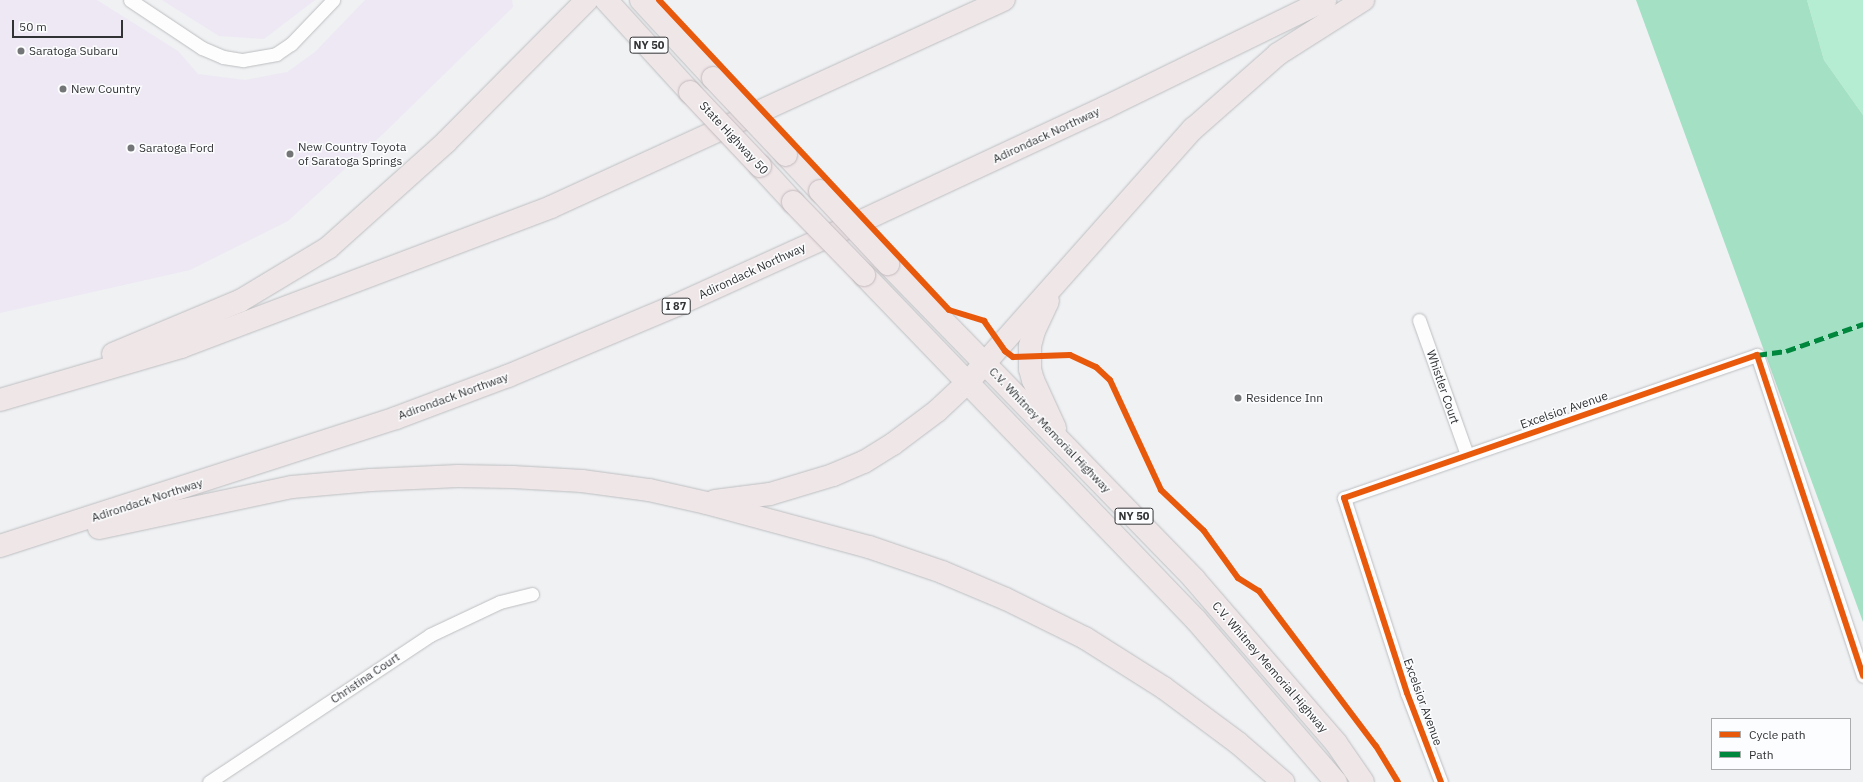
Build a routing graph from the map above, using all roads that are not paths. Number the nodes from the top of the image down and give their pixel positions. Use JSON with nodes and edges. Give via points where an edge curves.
{"nodes":[{"id":1,"x":130,"y":0,"type":"edge"},
{"id":2,"x":333,"y":0,"type":"edge"},
{"id":3,"x":587,"y":0,"type":"edge"},
{"id":4,"x":606,"y":0,"type":"edge"},
{"id":5,"x":641,"y":0,"type":"edge"},
{"id":6,"x":1004,"y":0,"type":"edge"},
{"id":7,"x":1325,"y":0,"type":"edge"},
{"id":8,"x":1363,"y":0,"type":"edge"},
{"id":9,"x":864,"y":275,"type":"joint"},
{"id":10,"x":1059,"y":277,"type":"junction"},
{"id":11,"x":1420,"y":320,"type":"dead end"},
{"id":12,"x":984,"y":364,"type":"junction"},
{"id":13,"x":968,"y":382,"type":"junction"},
{"id":14,"x":0,"y":399,"type":"edge"},
{"id":15,"x":1061,"y":442,"type":"junction"},
{"id":16,"x":1467,"y":455,"type":"junction"},
{"id":17,"x":706,"y":503,"type":"junction"},
{"id":18,"x":0,"y":547,"type":"edge"},
{"id":19,"x":532,"y":594,"type":"dead end"},
{"id":20,"x":1863,"y":676,"type":"edge"},
{"id":21,"x":209,"y":782,"type":"edge"},
{"id":22,"x":1283,"y":782,"type":"edge"},
{"id":23,"x":1336,"y":782,"type":"edge"},
{"id":24,"x":1363,"y":782,"type":"edge"},
{"id":25,"x":1441,"y":782,"type":"edge"}],
"edges":[{"from":1,"to":2,"type":"street","via":[[202,48],[223,57],[243,60],[276,54],[291,44]]},
{"from":3,"to":14,"type":"highway","via":[[446,142],[328,248],[240,301],[165,334]]},
{"from":4,"to":9,"type":"highway","name":"State Highway 50","number":"NY 50","bridge":true},
{"from":5,"to":12,"type":"highway","name":"C.V. Whitney Memorial Highway","number":"NY 50","bridge":true},
{"from":6,"to":14,"type":"highway","via":[[551,206],[181,347]]},
{"from":7,"to":18,"type":"highway","name":"Adirondack Northway","number":"I 87","via":[[1106,107],[831,235],[677,305],[508,376],[396,418]]},
{"from":8,"to":10,"type":"highway","via":[[1278,54],[1230,94],[1193,129]]},
{"from":9,"to":13,"type":"highway","name":"C.V. Whitney Memorial Highway","number":"NY 50"},
{"from":10,"to":12,"type":"highway"},
{"from":10,"to":15,"type":"highway","via":[[1034,331],[1030,346],[1030,368]]},
{"from":11,"to":16,"type":"street","name":"Whistler Court"},
{"from":12,"to":13,"type":"highway"},
{"from":12,"to":15,"type":"highway","name":"C.V. Whitney Memorial Highway","number":"NY 50"},
{"from":13,"to":17,"type":"highway","via":[[931,416],[894,444],[864,462],[833,476],[770,494]]},
{"from":13,"to":23,"type":"highway","name":"C.V. Whitney Memorial Highway","number":"NY 50","via":[[1196,620]]},
{"from":15,"to":24,"type":"highway","name":"C.V. Whitney Memorial Highway","number":"NY 50","via":[[1194,579],[1269,663],[1336,743]]},
{"from":16,"to":20,"type":"street","name":"Excelsior Avenue","via":[[1757,356]]},
{"from":16,"to":25,"type":"street","name":"Excelsior Avenue","via":[[1344,498],[1407,693]]},
{"from":17,"to":18,"type":"highway","via":[[649,490],[582,481],[458,476],[371,480],[284,489]]},
{"from":17,"to":22,"type":"highway","via":[[904,558],[1006,599],[1085,638],[1164,688],[1238,743]]},
{"from":19,"to":21,"type":"street","name":"Christina Court","via":[[500,602],[430,635]]}]}
